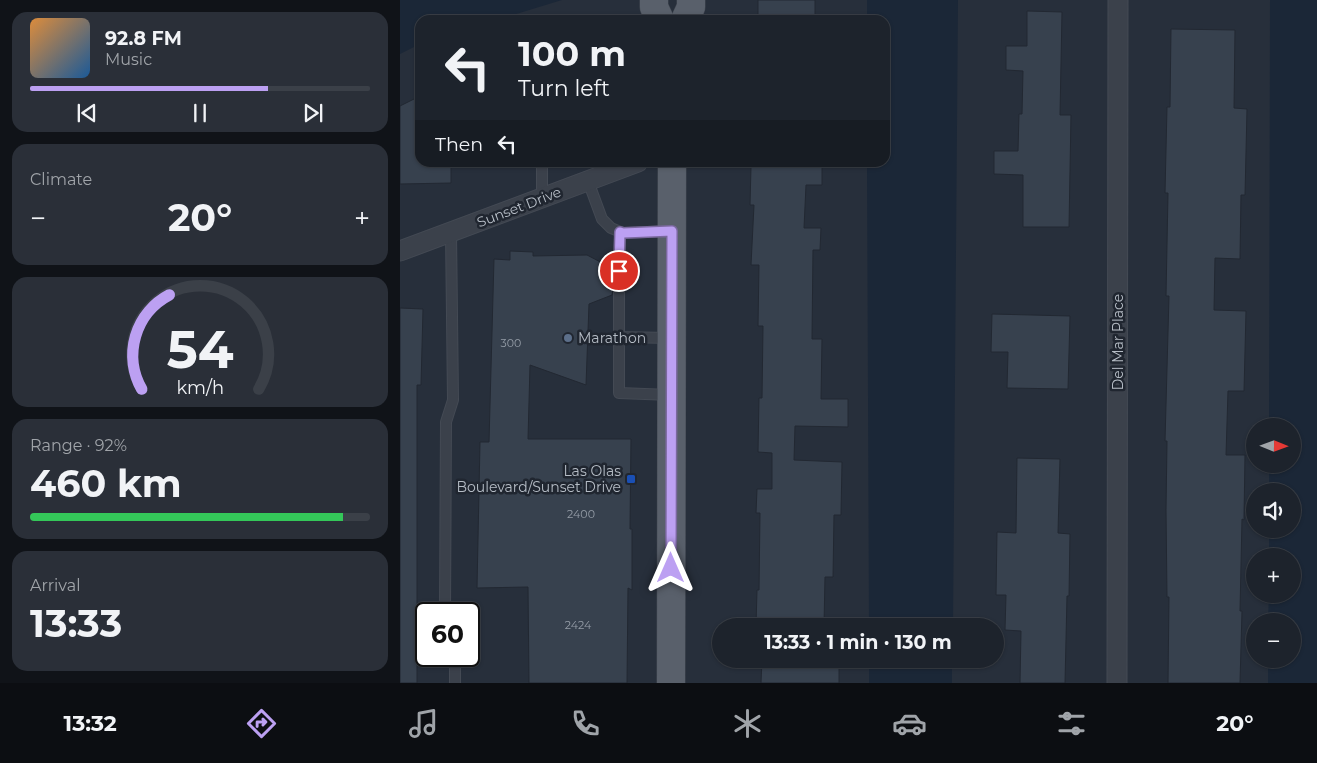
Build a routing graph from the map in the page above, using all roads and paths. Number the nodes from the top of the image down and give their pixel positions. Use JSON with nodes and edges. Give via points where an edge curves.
{"nodes":[{"id":1,"x":654,"y":0,"type":"edge"},
{"id":2,"x":691,"y":0,"type":"edge"},
{"id":3,"x":1118,"y":0,"type":"edge"},
{"id":4,"x":658,"y":15,"type":"edge"},
{"id":5,"x":687,"y":15,"type":"edge"},
{"id":6,"x":542,"y":167,"type":"edge"},
{"id":7,"x":619,"y":167,"type":"edge"},
{"id":8,"x":672,"y":167,"type":"edge"},
{"id":9,"x":597,"y":173,"type":"edge"},
{"id":10,"x":542,"y":198,"type":"junction"},
{"id":11,"x":672,"y":231,"type":"junction"},
{"id":12,"x":451,"y":232,"type":"junction"},
{"id":13,"x":620,"y":232,"type":"junction"},
{"id":14,"x":400,"y":251,"type":"edge"},
{"id":15,"x":619,"y":271,"type":"dead end"},
{"id":16,"x":619,"y":292,"type":"dead end"},
{"id":17,"x":619,"y":337,"type":"junction"},
{"id":18,"x":672,"y":338,"type":"junction"},
{"id":19,"x":671,"y":395,"type":"junction"},
{"id":20,"x":445,"y":602,"type":"edge"},
{"id":21,"x":455,"y":667,"type":"edge"},
{"id":22,"x":455,"y":683,"type":"edge"},
{"id":23,"x":671,"y":683,"type":"edge"},
{"id":24,"x":1118,"y":683,"type":"edge"}],
"edges":[{"from":1,"to":4,"type":"main road"},
{"from":2,"to":5,"type":"main road"},
{"from":3,"to":24,"type":"street","name":"Del Mar Place"},
{"from":6,"to":10,"type":"lane"},
{"from":7,"to":9,"type":"street","name":"Sunset Drive"},
{"from":8,"to":11,"type":"main road"},
{"from":9,"to":10,"type":"street","name":"Sunset Drive"},
{"from":9,"to":13,"type":"lane","via":[[602,219]]},
{"from":10,"to":12,"type":"street","name":"Sunset Drive"},
{"from":11,"to":13,"type":"lane"},
{"from":11,"to":18,"type":"main road"},
{"from":12,"to":14,"type":"street","name":"Sunset Drive"},
{"from":12,"to":20,"type":"lane","via":[[452,400],[446,422]]},
{"from":13,"to":15,"type":"lane"},
{"from":16,"to":17,"type":"lane"},
{"from":17,"to":18,"type":"lane"},
{"from":17,"to":19,"type":"lane","via":[[619,394]]},
{"from":18,"to":19,"type":"main road"},
{"from":19,"to":23,"type":"main road"},
{"from":21,"to":22,"type":"lane"}]}
